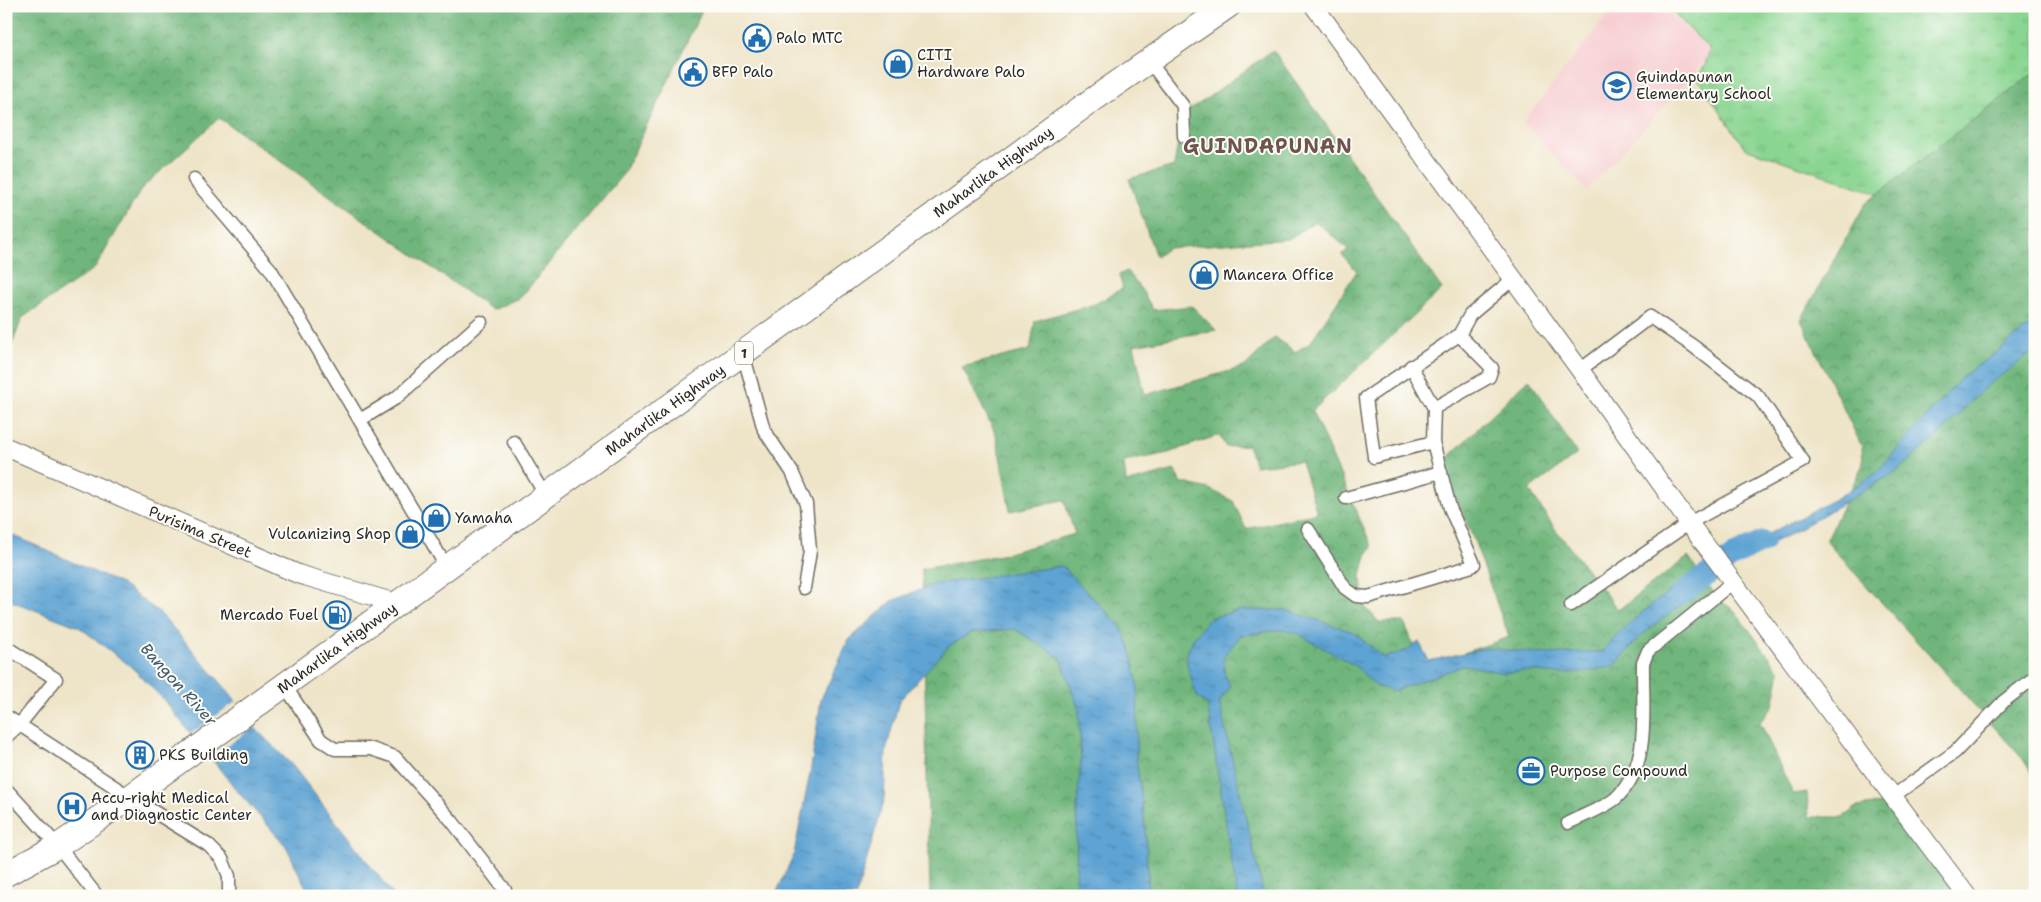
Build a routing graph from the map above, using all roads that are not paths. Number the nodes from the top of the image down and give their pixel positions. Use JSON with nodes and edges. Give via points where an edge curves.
{"nodes":[{"id":1,"x":1228,"y":6,"type":"edge"},
{"id":2,"x":1314,"y":6,"type":"edge"},
{"id":3,"x":1149,"y":61,"type":"junction"},
{"id":4,"x":1184,"y":136,"type":"dead end"},
{"id":5,"x":194,"y":179,"type":"dead end"},
{"id":6,"x":1513,"y":279,"type":"junction"},
{"id":7,"x":481,"y":322,"type":"dead end"},
{"id":8,"x":1459,"y":335,"type":"junction"},
{"id":9,"x":743,"y":353,"type":"junction"},
{"id":10,"x":1411,"y":366,"type":"junction"},
{"id":11,"x":1580,"y":370,"type":"junction"},
{"id":12,"x":1434,"y":408,"type":"junction"},
{"id":13,"x":360,"y":420,"type":"junction"},
{"id":14,"x":514,"y":442,"type":"dead end"},
{"id":15,"x":1433,"y":442,"type":"junction"},
{"id":16,"x":6,"y":448,"type":"edge"},
{"id":17,"x":1441,"y":472,"type":"junction"},
{"id":18,"x":546,"y":496,"type":"junction"},
{"id":19,"x":1346,"y":498,"type":"dead end"},
{"id":20,"x":1689,"y":522,"type":"junction"},
{"id":21,"x":1308,"y":529,"type":"dead end"},
{"id":22,"x":447,"y":568,"type":"junction"},
{"id":23,"x":1730,"y":579,"type":"junction"},
{"id":24,"x":804,"y":588,"type":"dead end"},
{"id":25,"x":399,"y":604,"type":"junction"},
{"id":26,"x":1571,"y":605,"type":"dead end"},
{"id":27,"x":6,"y":647,"type":"edge"},
{"id":28,"x":2035,"y":678,"type":"edge"},
{"id":29,"x":285,"y":686,"type":"junction"},
{"id":30,"x":6,"y":716,"type":"edge"},
{"id":31,"x":20,"y":724,"type":"junction"},
{"id":32,"x":6,"y":737,"type":"edge"},
{"id":33,"x":6,"y":789,"type":"edge"},
{"id":34,"x":130,"y":797,"type":"junction"},
{"id":35,"x":1892,"y":797,"type":"junction"},
{"id":36,"x":1568,"y":823,"type":"dead end"},
{"id":37,"x":58,"y":846,"type":"junction"},
{"id":38,"x":6,"y":874,"type":"edge"},
{"id":39,"x":505,"y":890,"type":"dead end"},
{"id":40,"x":96,"y":896,"type":"edge"},
{"id":41,"x":229,"y":896,"type":"edge"},
{"id":42,"x":1967,"y":896,"type":"edge"}],
"edges":[{"from":1,"to":3,"type":"highway","name":"Maharlika Highway","number":"1"},
{"from":2,"to":6,"type":"main road"},
{"from":3,"to":4,"type":"street","via":[[1183,106]]},
{"from":3,"to":9,"type":"highway","name":"Maharlika Highway","number":"1"},
{"from":5,"to":13,"type":"street","via":[[271,270]]},
{"from":6,"to":8,"type":"street","via":[[1470,315]]},
{"from":6,"to":11,"type":"main road"},
{"from":7,"to":13,"type":"street","via":[[396,398]]},
{"from":8,"to":10,"type":"street"},
{"from":8,"to":12,"type":"street","via":[[1492,368],[1492,372],[1489,377]]},
{"from":9,"to":18,"type":"highway","name":"Maharlika Highway","number":"1"},
{"from":9,"to":24,"type":"street","via":[[764,430],[792,472],[806,504],[810,551]]},
{"from":10,"to":12,"type":"street"},
{"from":10,"to":15,"type":"street","via":[[1366,398],[1374,457]]},
{"from":11,"to":20,"type":"main road"},
{"from":11,"to":20,"type":"street","via":[[1650,317],[1758,396],[1802,461]]},
{"from":12,"to":15,"type":"street"},
{"from":13,"to":22,"type":"street"},
{"from":14,"to":18,"type":"street"},
{"from":15,"to":17,"type":"street"},
{"from":16,"to":25,"type":"main road","name":"Purisima Street","via":[[298,574]]},
{"from":17,"to":19,"type":"street"},
{"from":17,"to":21,"type":"street","via":[[1450,508],[1474,564],[1472,566],[1368,597],[1356,596],[1345,588]]},
{"from":18,"to":22,"type":"highway","name":"Maharlika Highway","number":"1"},
{"from":20,"to":23,"type":"main road"},
{"from":20,"to":26,"type":"street"},
{"from":22,"to":25,"type":"highway","name":"Maharlika Highway","number":"1"},
{"from":23,"to":35,"type":"main road"},
{"from":23,"to":36,"type":"street","via":[[1648,652],[1643,663],[1642,752],[1632,778],[1615,800]]},
{"from":25,"to":29,"type":"highway","name":"Maharlika Highway","number":"1"},
{"from":27,"to":31,"type":"street","via":[[56,679]]},
{"from":28,"to":35,"type":"street","via":[[2004,701],[1955,752]]},
{"from":29,"to":34,"type":"highway","name":"Maharlika Highway","number":"1"},
{"from":29,"to":39,"type":"street","via":[[321,740],[335,749],[371,749],[395,757],[452,821]]},
{"from":30,"to":31,"type":"street"},
{"from":31,"to":32,"type":"street"},
{"from":31,"to":34,"type":"street"},
{"from":33,"to":37,"type":"street"},
{"from":34,"to":37,"type":"highway","number":"1"},
{"from":34,"to":41,"type":"street","via":[[208,845],[222,859],[229,876]]},
{"from":35,"to":42,"type":"main road"},
{"from":37,"to":38,"type":"highway","number":"1"},
{"from":37,"to":40,"type":"street"}]}
